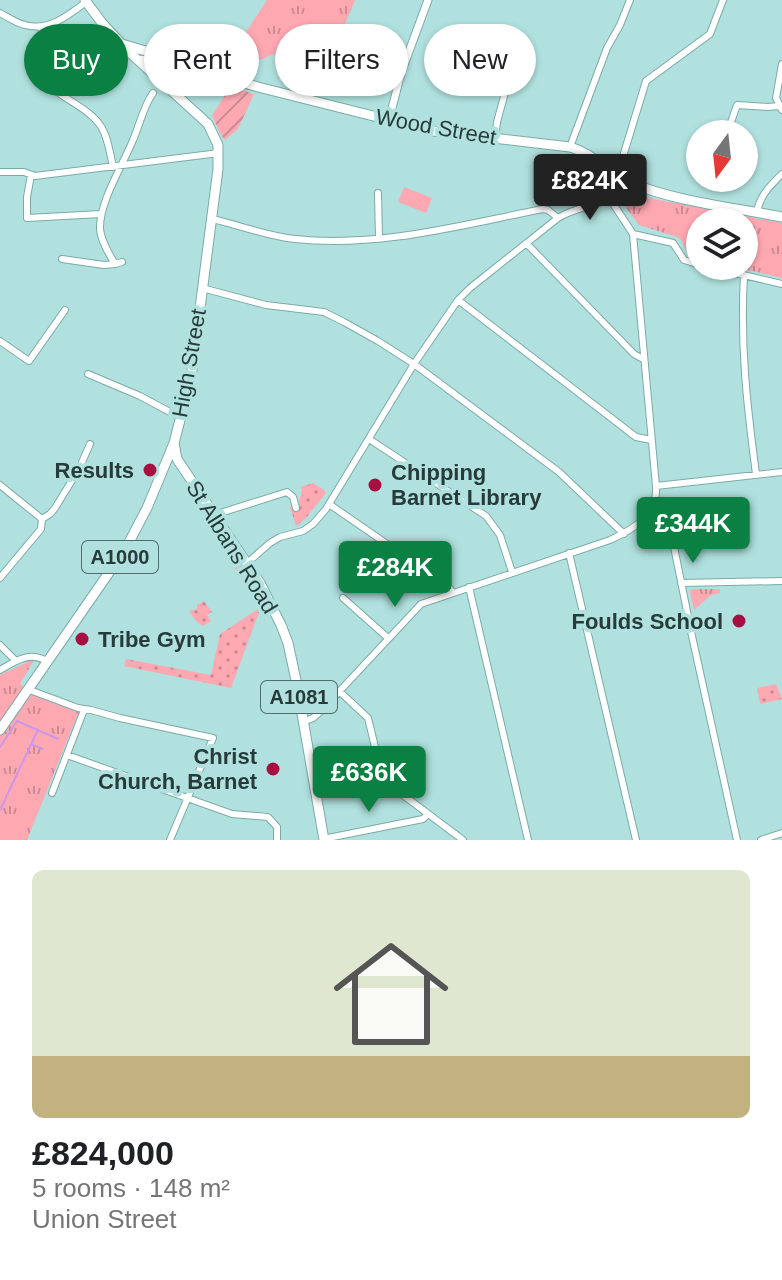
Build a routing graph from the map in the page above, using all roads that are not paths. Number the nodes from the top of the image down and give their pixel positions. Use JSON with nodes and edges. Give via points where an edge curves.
{"nodes":[{"id":1,"x":428,"y":0,"type":"edge"},
{"id":2,"x":630,"y":0,"type":"edge"},
{"id":3,"x":723,"y":0,"type":"edge"},
{"id":4,"x":85,"y":1,"type":"edge"},
{"id":5,"x":0,"y":13,"type":"edge"},
{"id":6,"x":48,"y":24,"type":"edge"},
{"id":7,"x":103,"y":24,"type":"edge"},
{"id":8,"x":24,"y":25,"type":"edge"},
{"id":9,"x":782,"y":64,"type":"edge"},
{"id":10,"x":259,"y":87,"type":"edge"},
{"id":11,"x":66,"y":96,"type":"edge"},
{"id":12,"x":152,"y":96,"type":"edge"},
{"id":13,"x":170,"y":96,"type":"edge"},
{"id":14,"x":504,"y":96,"type":"edge"},
{"id":15,"x":780,"y":108,"type":"edge"},
{"id":16,"x":389,"y":120,"type":"junction"},
{"id":17,"x":732,"y":120,"type":"edge"},
{"id":18,"x":495,"y":139,"type":"junction"},
{"id":19,"x":570,"y":147,"type":"junction"},
{"id":20,"x":219,"y":153,"type":"junction"},
{"id":21,"x":116,"y":166,"type":"junction"},
{"id":22,"x":0,"y":172,"type":"edge"},
{"id":23,"x":782,"y":174,"type":"edge"},
{"id":24,"x":31,"y":175,"type":"junction"},
{"id":25,"x":618,"y":178,"type":"junction"},
{"id":26,"x":378,"y":193,"type":"dead end"},
{"id":27,"x":610,"y":199,"type":"junction"},
{"id":28,"x":737,"y":208,"type":"edge"},
{"id":29,"x":758,"y":208,"type":"edge"},
{"id":30,"x":758,"y":212,"type":"edge"},
{"id":31,"x":101,"y":214,"type":"junction"},
{"id":32,"x":782,"y":217,"type":"edge"},
{"id":33,"x":558,"y":218,"type":"junction"},
{"id":34,"x":212,"y":219,"type":"junction"},
{"id":35,"x":633,"y":234,"type":"junction"},
{"id":36,"x":379,"y":238,"type":"junction"},
{"id":37,"x":527,"y":244,"type":"junction"},
{"id":38,"x":62,"y":259,"type":"dead end"},
{"id":39,"x":686,"y":261,"type":"edge"},
{"id":40,"x":758,"y":278,"type":"edge"},
{"id":41,"x":744,"y":280,"type":"edge"},
{"id":42,"x":782,"y":284,"type":"edge"},
{"id":43,"x":202,"y":288,"type":"junction"},
{"id":44,"x":458,"y":300,"type":"junction"},
{"id":45,"x":65,"y":310,"type":"dead end"},
{"id":46,"x":0,"y":341,"type":"edge"},
{"id":47,"x":643,"y":359,"type":"junction"},
{"id":48,"x":414,"y":364,"type":"junction"},
{"id":49,"x":88,"y":374,"type":"dead end"},
{"id":50,"x":181,"y":418,"type":"junction"},
{"id":51,"x":369,"y":439,"type":"junction"},
{"id":52,"x":651,"y":440,"type":"junction"},
{"id":53,"x":174,"y":443,"type":"junction"},
{"id":54,"x":90,"y":444,"type":"dead end"},
{"id":55,"x":166,"y":459,"type":"junction"},
{"id":56,"x":177,"y":459,"type":"junction"},
{"id":57,"x":185,"y":471,"type":"junction"},
{"id":58,"x":162,"y":472,"type":"junction"},
{"id":59,"x":782,"y":472,"type":"edge"},
{"id":60,"x":756,"y":474,"type":"junction"},
{"id":61,"x":0,"y":485,"type":"edge"},
{"id":62,"x":656,"y":486,"type":"junction"},
{"id":63,"x":329,"y":504,"type":"junction"},
{"id":64,"x":296,"y":508,"type":"dead end"},
{"id":65,"x":650,"y":513,"type":"junction"},
{"id":66,"x":214,"y":515,"type":"junction"},
{"id":67,"x":42,"y":519,"type":"junction"},
{"id":68,"x":624,"y":534,"type":"junction"},
{"id":69,"x":569,"y":553,"type":"junction"},
{"id":70,"x":247,"y":563,"type":"junction"},
{"id":71,"x":512,"y":572,"type":"junction"},
{"id":72,"x":0,"y":578,"type":"edge"},
{"id":73,"x":782,"y":581,"type":"edge"},
{"id":74,"x":681,"y":583,"type":"junction"},
{"id":75,"x":469,"y":587,"type":"junction"},
{"id":76,"x":452,"y":592,"type":"junction"},
{"id":77,"x":343,"y":598,"type":"dead end"},
{"id":78,"x":388,"y":638,"type":"junction"},
{"id":79,"x":0,"y":645,"type":"edge"},
{"id":80,"x":16,"y":661,"type":"junction"},
{"id":81,"x":46,"y":661,"type":"junction"},
{"id":82,"x":0,"y":670,"type":"edge"},
{"id":83,"x":27,"y":689,"type":"junction"},
{"id":84,"x":339,"y":691,"type":"junction"},
{"id":85,"x":84,"y":710,"type":"junction"},
{"id":86,"x":303,"y":722,"type":"junction"},
{"id":87,"x":0,"y":730,"type":"edge"},
{"id":88,"x":67,"y":755,"type":"junction"},
{"id":89,"x":52,"y":793,"type":"dead end"},
{"id":90,"x":188,"y":798,"type":"junction"},
{"id":91,"x":428,"y":814,"type":"junction"},
{"id":92,"x":782,"y":833,"type":"edge"},
{"id":93,"x":323,"y":839,"type":"edge"},
{"id":94,"x":170,"y":840,"type":"edge"},
{"id":95,"x":277,"y":840,"type":"edge"},
{"id":96,"x":463,"y":840,"type":"edge"},
{"id":97,"x":528,"y":840,"type":"edge"},
{"id":98,"x":636,"y":840,"type":"edge"},
{"id":99,"x":737,"y":840,"type":"edge"},
{"id":100,"x":761,"y":840,"type":"edge"}],
"edges":[{"from":1,"to":16,"type":"street"},
{"from":2,"to":19,"type":"street"},
{"from":3,"to":25,"type":"street","via":[[710,34],[646,81]]},
{"from":4,"to":6,"type":"street"},
{"from":4,"to":7,"type":"main road"},
{"from":5,"to":8,"type":"street"},
{"from":9,"to":15,"type":"street"},
{"from":10,"to":16,"type":"main road","name":"Wood Street"},
{"from":11,"to":21,"type":"street","via":[[102,126]]},
{"from":12,"to":21,"type":"street","via":[[133,142]]},
{"from":13,"to":20,"type":"main road","via":[[208,124]]},
{"from":14,"to":18,"type":"street"},
{"from":15,"to":17,"type":"street","via":[[737,105]]},
{"from":16,"to":18,"type":"main road","name":"Wood Street"},
{"from":18,"to":19,"type":"main road","name":"Wood Street"},
{"from":19,"to":25,"type":"main road","name":"Wood Street","via":[[591,155]]},
{"from":20,"to":21,"type":"street"},
{"from":20,"to":34,"type":"main road","name":"High Street","number":"A1000"},
{"from":21,"to":24,"type":"street"},
{"from":21,"to":31,"type":"street"},
{"from":22,"to":24,"type":"street"},
{"from":23,"to":29,"type":"street","via":[[765,191]]},
{"from":24,"to":31,"type":"street","via":[[27,218]]},
{"from":25,"to":27,"type":"street"},
{"from":25,"to":28,"type":"main road","name":"Wood Street"},
{"from":26,"to":36,"type":"street"},
{"from":27,"to":33,"type":"street"},
{"from":27,"to":35,"type":"street"},
{"from":30,"to":32,"type":"main road","name":"Wood Street"},
{"from":31,"to":38,"type":"street","via":[[100,232],[118,263]]},
{"from":33,"to":36,"type":"street","via":[[543,209]]},
{"from":33,"to":37,"type":"street"},
{"from":34,"to":36,"type":"street","via":[[291,239]]},
{"from":34,"to":43,"type":"main road","name":"High Street","number":"A1000"},
{"from":35,"to":39,"type":"street","via":[[673,243]]},
{"from":35,"to":47,"type":"street"},
{"from":37,"to":44,"type":"street"},
{"from":37,"to":47,"type":"street"},
{"from":40,"to":42,"type":"street"},
{"from":41,"to":60,"type":"street","via":[[743,371]]},
{"from":43,"to":48,"type":"street","via":[[266,305],[324,312]]},
{"from":43,"to":50,"type":"main road","name":"High Street","number":"A1000"},
{"from":44,"to":48,"type":"street"},
{"from":44,"to":52,"type":"street","via":[[636,437]]},
{"from":45,"to":46,"type":"street","via":[[29,361]]},
{"from":47,"to":52,"type":"street"},
{"from":48,"to":51,"type":"street"},
{"from":48,"to":68,"type":"street","via":[[559,472]]},
{"from":49,"to":50,"type":"street"},
{"from":50,"to":53,"type":"main road","name":"High Street","number":"A1000"},
{"from":51,"to":63,"type":"street"},
{"from":51,"to":71,"type":"street","via":[[486,516],[500,535]]},
{"from":52,"to":62,"type":"street"},
{"from":53,"to":55,"type":"main road","name":"High Street","number":"A1000"},
{"from":53,"to":56,"type":"main road","name":"St Albans Road","number":"A1081"},
{"from":54,"to":67,"type":"street","via":[[55,508]]},
{"from":55,"to":56,"type":"main road"},
{"from":55,"to":58,"type":"main road","name":"High Street","number":"A1000"},
{"from":56,"to":57,"type":"main road","name":"St Albans Road","number":"A1081"},
{"from":57,"to":58,"type":"main road"},
{"from":57,"to":66,"type":"main road","name":"St Albans Road","number":"A1081"},
{"from":58,"to":81,"type":"main road","name":"High Street","number":"A1000","via":[[126,548]]},
{"from":59,"to":60,"type":"street"},
{"from":60,"to":62,"type":"street"},
{"from":61,"to":67,"type":"street"},
{"from":62,"to":65,"type":"street"},
{"from":63,"to":70,"type":"street","via":[[313,524],[280,537]]},
{"from":63,"to":76,"type":"street"},
{"from":64,"to":66,"type":"street","via":[[287,492]]},
{"from":65,"to":68,"type":"street"},
{"from":65,"to":74,"type":"street","via":[[671,532]]},
{"from":66,"to":70,"type":"main road","name":"St Albans Road","number":"A1081"},
{"from":67,"to":72,"type":"street","via":[[41,529]]},
{"from":68,"to":69,"type":"street"},
{"from":69,"to":71,"type":"street"},
{"from":69,"to":98,"type":"street"},
{"from":70,"to":86,"type":"main road","name":"St Albans Road","number":"A1081","via":[[288,643]]},
{"from":71,"to":75,"type":"street"},
{"from":73,"to":74,"type":"street"},
{"from":74,"to":99,"type":"street"},
{"from":75,"to":76,"type":"street"},
{"from":75,"to":97,"type":"street"},
{"from":76,"to":78,"type":"street","via":[[421,604]]},
{"from":77,"to":78,"type":"street"},
{"from":78,"to":84,"type":"street"},
{"from":79,"to":80,"type":"street"},
{"from":80,"to":81,"type":"street","via":[[37,656]]},
{"from":80,"to":82,"type":"street"},
{"from":81,"to":83,"type":"main road","name":"High Street","number":"A1000"},
{"from":83,"to":85,"type":"street"},
{"from":83,"to":87,"type":"main road","name":"High Street","number":"A1000"},
{"from":84,"to":86,"type":"street"},
{"from":84,"to":91,"type":"street","via":[[368,718],[383,780]]},
{"from":85,"to":88,"type":"street"},
{"from":85,"to":90,"type":"street","via":[[213,738]]},
{"from":86,"to":93,"type":"main road","name":"St Albans Road","number":"A1081"},
{"from":88,"to":89,"type":"street"},
{"from":88,"to":90,"type":"street"},
{"from":90,"to":94,"type":"street"},
{"from":90,"to":95,"type":"street","via":[[232,814],[268,817],[277,827]]},
{"from":91,"to":93,"type":"street"},
{"from":91,"to":96,"type":"street"},
{"from":92,"to":100,"type":"street"}]}
